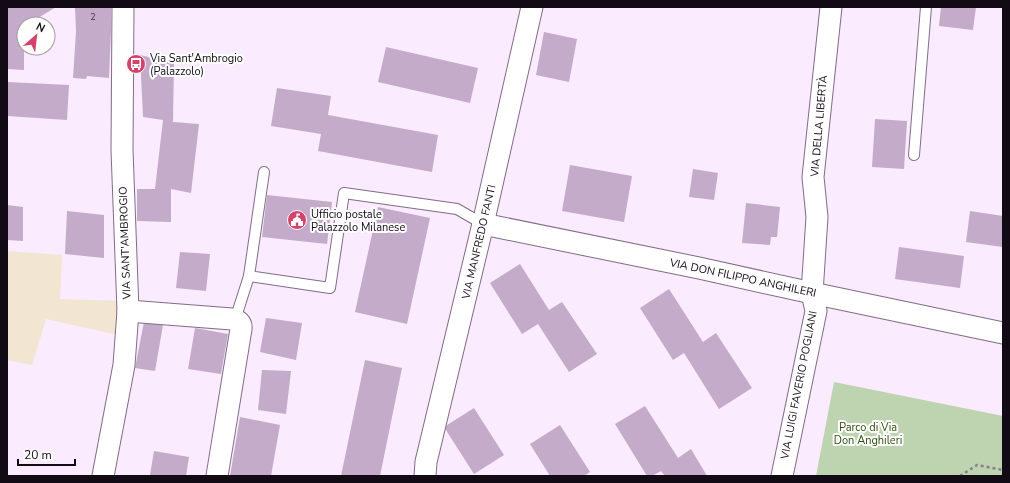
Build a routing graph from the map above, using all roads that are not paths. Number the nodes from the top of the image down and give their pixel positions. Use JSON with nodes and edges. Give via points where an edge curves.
{"nodes":[{"id":1,"x":123,"y":7,"type":"edge"},
{"id":2,"x":532,"y":7,"type":"edge"},
{"id":3,"x":830,"y":7,"type":"edge"},
{"id":4,"x":926,"y":7,"type":"edge"},
{"id":5,"x":914,"y":155,"type":"dead end"},
{"id":6,"x":264,"y":172,"type":"dead end"},
{"id":7,"x":484,"y":224,"type":"junction"},
{"id":8,"x":249,"y":276,"type":"junction"},
{"id":9,"x":812,"y":293,"type":"junction"},
{"id":10,"x":128,"y":311,"type":"junction"},
{"id":11,"x":235,"y":320,"type":"junction"},
{"id":12,"x":1003,"y":333,"type":"edge"},
{"id":13,"x":103,"y":476,"type":"edge"},
{"id":14,"x":217,"y":476,"type":"edge"},
{"id":15,"x":425,"y":476,"type":"edge"},
{"id":16,"x":782,"y":476,"type":"edge"}],
"edges":[{"from":1,"to":10,"type":"street","name":"VIA SANT'AMBROGIO","via":[[122,150]]},
{"from":2,"to":7,"type":"street","name":"VIA MANFREDO FANTI"},
{"from":3,"to":9,"type":"street","name":"VIA DELLA LIBERTÀ","via":[[813,177],[817,218]]},
{"from":4,"to":5,"type":"lane"},
{"from":6,"to":8,"type":"lane"},
{"from":7,"to":8,"type":"lane","via":[[457,209],[344,193],[330,288]]},
{"from":7,"to":9,"type":"street","name":"VIA DON FILIPPO ANGHILERI"},
{"from":7,"to":15,"type":"street","name":"VIA MANFREDO FANTI","via":[[426,462]]},
{"from":8,"to":11,"type":"lane"},
{"from":9,"to":12,"type":"street","name":"VIA DON FILIPPO ANGHILERI"},
{"from":9,"to":16,"type":"street","name":"VIA LUIGI FAVERIO POGLIANI","via":[[816,311]]},
{"from":10,"to":11,"type":"street"},
{"from":10,"to":13,"type":"street","name":"VIA SANT'AMBROGIO","via":[[124,365]]},
{"from":11,"to":14,"type":"street","via":[[241,323],[241,329]]}]}
